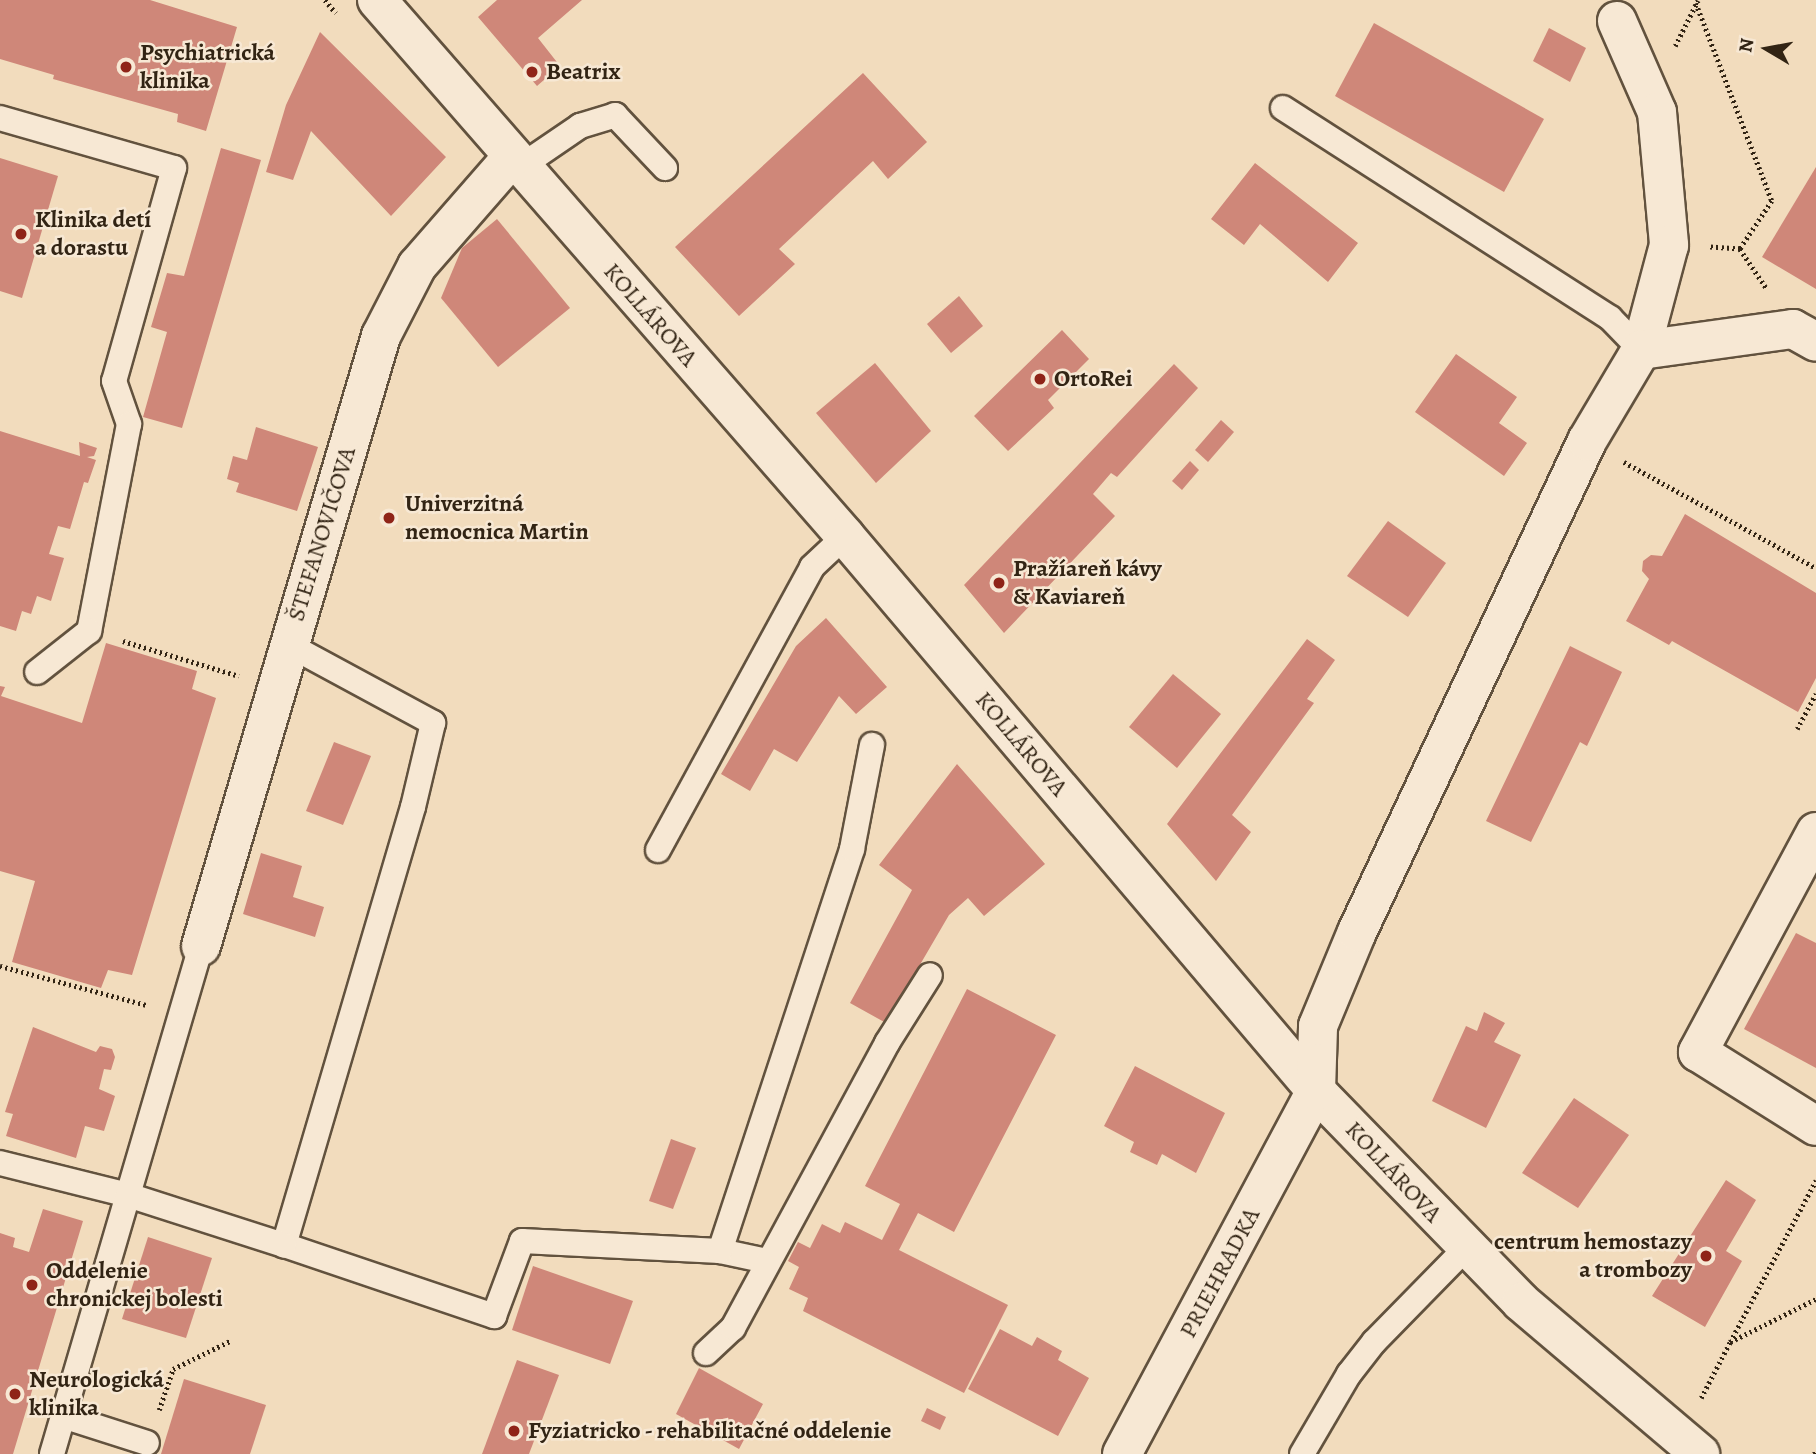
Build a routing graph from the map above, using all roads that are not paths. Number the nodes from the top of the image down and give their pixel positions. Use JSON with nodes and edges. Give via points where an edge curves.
{"nodes":[{"id":1,"x":377,"y":0,"type":"edge"},
{"id":2,"x":1617,"y":21,"type":"dead end"},
{"id":3,"x":1283,"y":108,"type":"dead end"},
{"id":4,"x":0,"y":118,"type":"edge"},
{"id":5,"x":516,"y":162,"type":"junction"},
{"id":6,"x":665,"y":168,"type":"dead end"},
{"id":7,"x":1816,"y":342,"type":"edge"},
{"id":8,"x":1641,"y":351,"type":"junction"},
{"id":9,"x":845,"y":536,"type":"junction"},
{"id":10,"x":289,"y":645,"type":"junction"},
{"id":11,"x":37,"y":672,"type":"dead end"},
{"id":12,"x":872,"y":745,"type":"dead end"},
{"id":13,"x":1816,"y":832,"type":"edge"},
{"id":14,"x":657,"y":850,"type":"dead end"},
{"id":15,"x":201,"y":946,"type":"joint"},
{"id":16,"x":930,"y":975,"type":"dead end"},
{"id":17,"x":1316,"y":1091,"type":"junction"},
{"id":18,"x":1816,"y":1126,"type":"edge"},
{"id":19,"x":0,"y":1163,"type":"edge"},
{"id":20,"x":128,"y":1195,"type":"junction"},
{"id":21,"x":284,"y":1245,"type":"junction"},
{"id":22,"x":1466,"y":1248,"type":"junction"},
{"id":23,"x":720,"y":1251,"type":"junction"},
{"id":24,"x":767,"y":1261,"type":"junction"},
{"id":25,"x":706,"y":1353,"type":"dead end"},
{"id":26,"x":63,"y":1416,"type":"junction"},
{"id":27,"x":147,"y":1443,"type":"road end"},
{"id":28,"x":52,"y":1454,"type":"edge"},
{"id":29,"x":1122,"y":1454,"type":"edge"},
{"id":30,"x":1302,"y":1454,"type":"edge"},
{"id":31,"x":1700,"y":1454,"type":"edge"}],
"edges":[{"from":1,"to":5,"type":"street","name":"KOLLÁROVA"},
{"from":2,"to":8,"type":"street","via":[[1657,112],[1669,245]]},
{"from":3,"to":8,"type":"lane","via":[[1610,318]]},
{"from":4,"to":11,"type":"lane","via":[[174,168],[114,381],[129,424],[89,631]]},
{"from":5,"to":6,"type":"lane","via":[[580,126],[615,115]]},
{"from":5,"to":9,"type":"street","name":"KOLLÁROVA"},
{"from":5,"to":10,"type":"street","name":"ŠTEFANOVIČOVA","via":[[417,266],[381,336]]},
{"from":7,"to":8,"type":"street","via":[[1793,329]]},
{"from":8,"to":17,"type":"street","via":[[1587,441],[1323,1014],[1318,1026]]},
{"from":9,"to":14,"type":"lane","via":[[812,567]]},
{"from":9,"to":17,"type":"street","name":"KOLLÁROVA"},
{"from":10,"to":15,"type":"street","name":"ŠTEFANOVIČOVA"},
{"from":10,"to":21,"type":"lane","via":[[433,723],[413,807]]},
{"from":12,"to":23,"type":"lane","via":[[852,849]]},
{"from":13,"to":18,"type":"street","via":[[1698,1052]]},
{"from":15,"to":20,"type":"lane"},
{"from":16,"to":24,"type":"lane"},
{"from":17,"to":22,"type":"street","name":"KOLLÁROVA"},
{"from":17,"to":29,"type":"street","name":"PRIEHRADKA"},
{"from":19,"to":20,"type":"lane"},
{"from":20,"to":21,"type":"lane"},
{"from":20,"to":26,"type":"lane"},
{"from":21,"to":23,"type":"lane","via":[[494,1316],[522,1241]]},
{"from":22,"to":30,"type":"lane","via":[[1374,1342],[1349,1374]]},
{"from":22,"to":31,"type":"street","name":"KOLLÁROVA","via":[[1617,1387]]},
{"from":23,"to":24,"type":"lane"},
{"from":24,"to":25,"type":"lane","via":[[733,1328]]},
{"from":26,"to":27,"type":"lane"},
{"from":26,"to":28,"type":"lane"}]}
